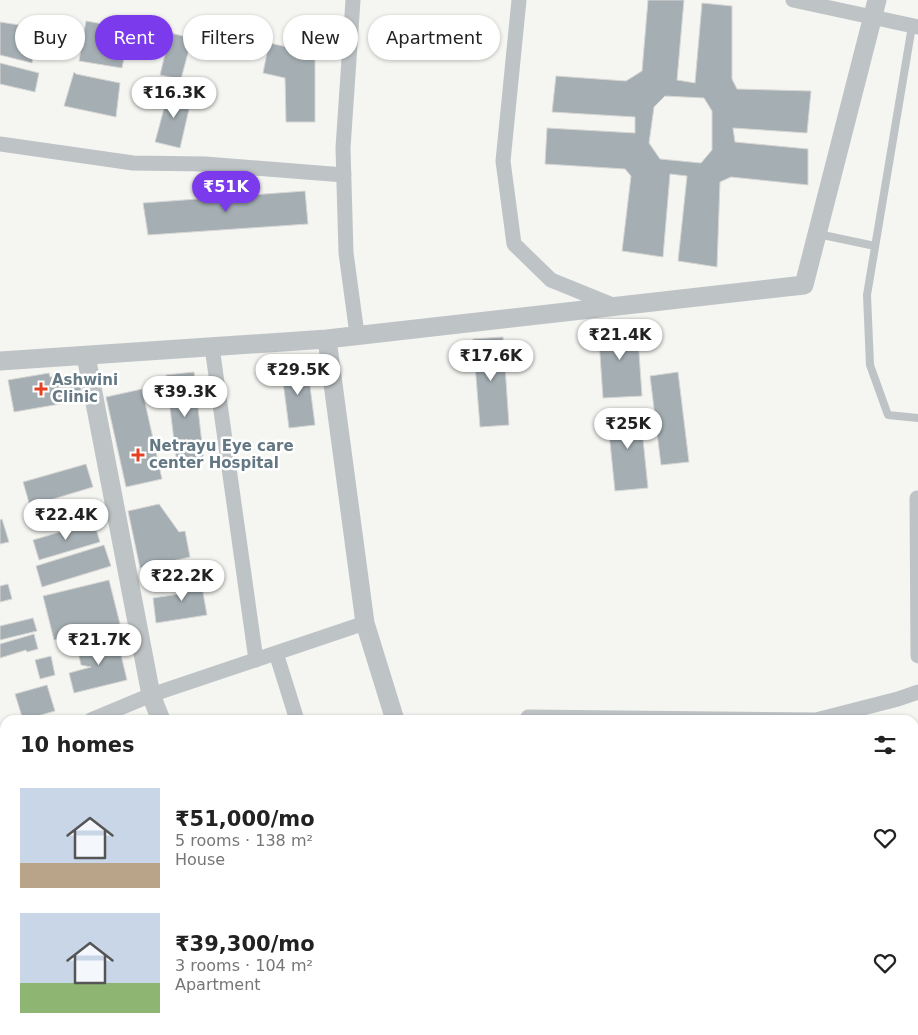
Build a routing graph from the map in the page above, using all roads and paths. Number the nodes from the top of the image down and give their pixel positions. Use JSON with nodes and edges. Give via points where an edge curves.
{"nodes":[{"id":1,"x":353,"y":0,"type":"edge"},
{"id":2,"x":519,"y":0,"type":"edge"},
{"id":3,"x":796,"y":0,"type":"edge"},
{"id":4,"x":875,"y":9,"type":"edge"},
{"id":5,"x":915,"y":27,"type":"edge"},
{"id":6,"x":0,"y":144,"type":"edge"},
{"id":7,"x":344,"y":175,"type":"junction"},
{"id":8,"x":817,"y":234,"type":"junction"},
{"id":9,"x":875,"y":246,"type":"junction"},
{"id":10,"x":614,"y":306,"type":"junction"},
{"id":11,"x":357,"y":334,"type":"junction"},
{"id":12,"x":327,"y":339,"type":"junction"},
{"id":13,"x":212,"y":347,"type":"junction"},
{"id":14,"x":86,"y":356,"type":"junction"},
{"id":15,"x":0,"y":361,"type":"edge"},
{"id":16,"x":918,"y":418,"type":"edge"},
{"id":17,"x":918,"y":498,"type":"edge"},
{"id":18,"x":365,"y":623,"type":"junction"},
{"id":19,"x":276,"y":653,"type":"junction"},
{"id":20,"x":918,"y":656,"type":"edge"},
{"id":21,"x":256,"y":660,"type":"junction"},
{"id":22,"x":918,"y":692,"type":"edge"},
{"id":23,"x":151,"y":695,"type":"junction"},
{"id":24,"x":103,"y":715,"type":"edge"},
{"id":25,"x":159,"y":715,"type":"edge"},
{"id":26,"x":296,"y":715,"type":"edge"},
{"id":27,"x":393,"y":715,"type":"edge"},
{"id":28,"x":836,"y":715,"type":"edge"}],
"edges":[{"from":1,"to":7,"type":"street"},
{"from":2,"to":10,"type":"street","via":[[503,161],[514,244],[550,280]]},
{"from":3,"to":4,"type":"street"},
{"from":4,"to":5,"type":"street"},
{"from":4,"to":8,"type":"street"},
{"from":5,"to":9,"type":"lane"},
{"from":6,"to":7,"type":"street","via":[[133,163],[205,164]]},
{"from":7,"to":11,"type":"street","via":[[346,253]]},
{"from":8,"to":9,"type":"lane"},
{"from":8,"to":10,"type":"street","via":[[804,285]]},
{"from":9,"to":16,"type":"lane","via":[[867,295],[870,365],[888,415]]},
{"from":10,"to":11,"type":"street"},
{"from":11,"to":12,"type":"street"},
{"from":12,"to":13,"type":"street"},
{"from":12,"to":18,"type":"street"},
{"from":13,"to":14,"type":"street"},
{"from":13,"to":21,"type":"street"},
{"from":14,"to":15,"type":"street"},
{"from":14,"to":23,"type":"street"},
{"from":17,"to":20,"type":"street"},
{"from":18,"to":19,"type":"street"},
{"from":18,"to":27,"type":"street"},
{"from":19,"to":21,"type":"street"},
{"from":19,"to":26,"type":"street"},
{"from":21,"to":23,"type":"street"},
{"from":22,"to":28,"type":"street"},
{"from":23,"to":24,"type":"street"},
{"from":23,"to":25,"type":"street"}]}
